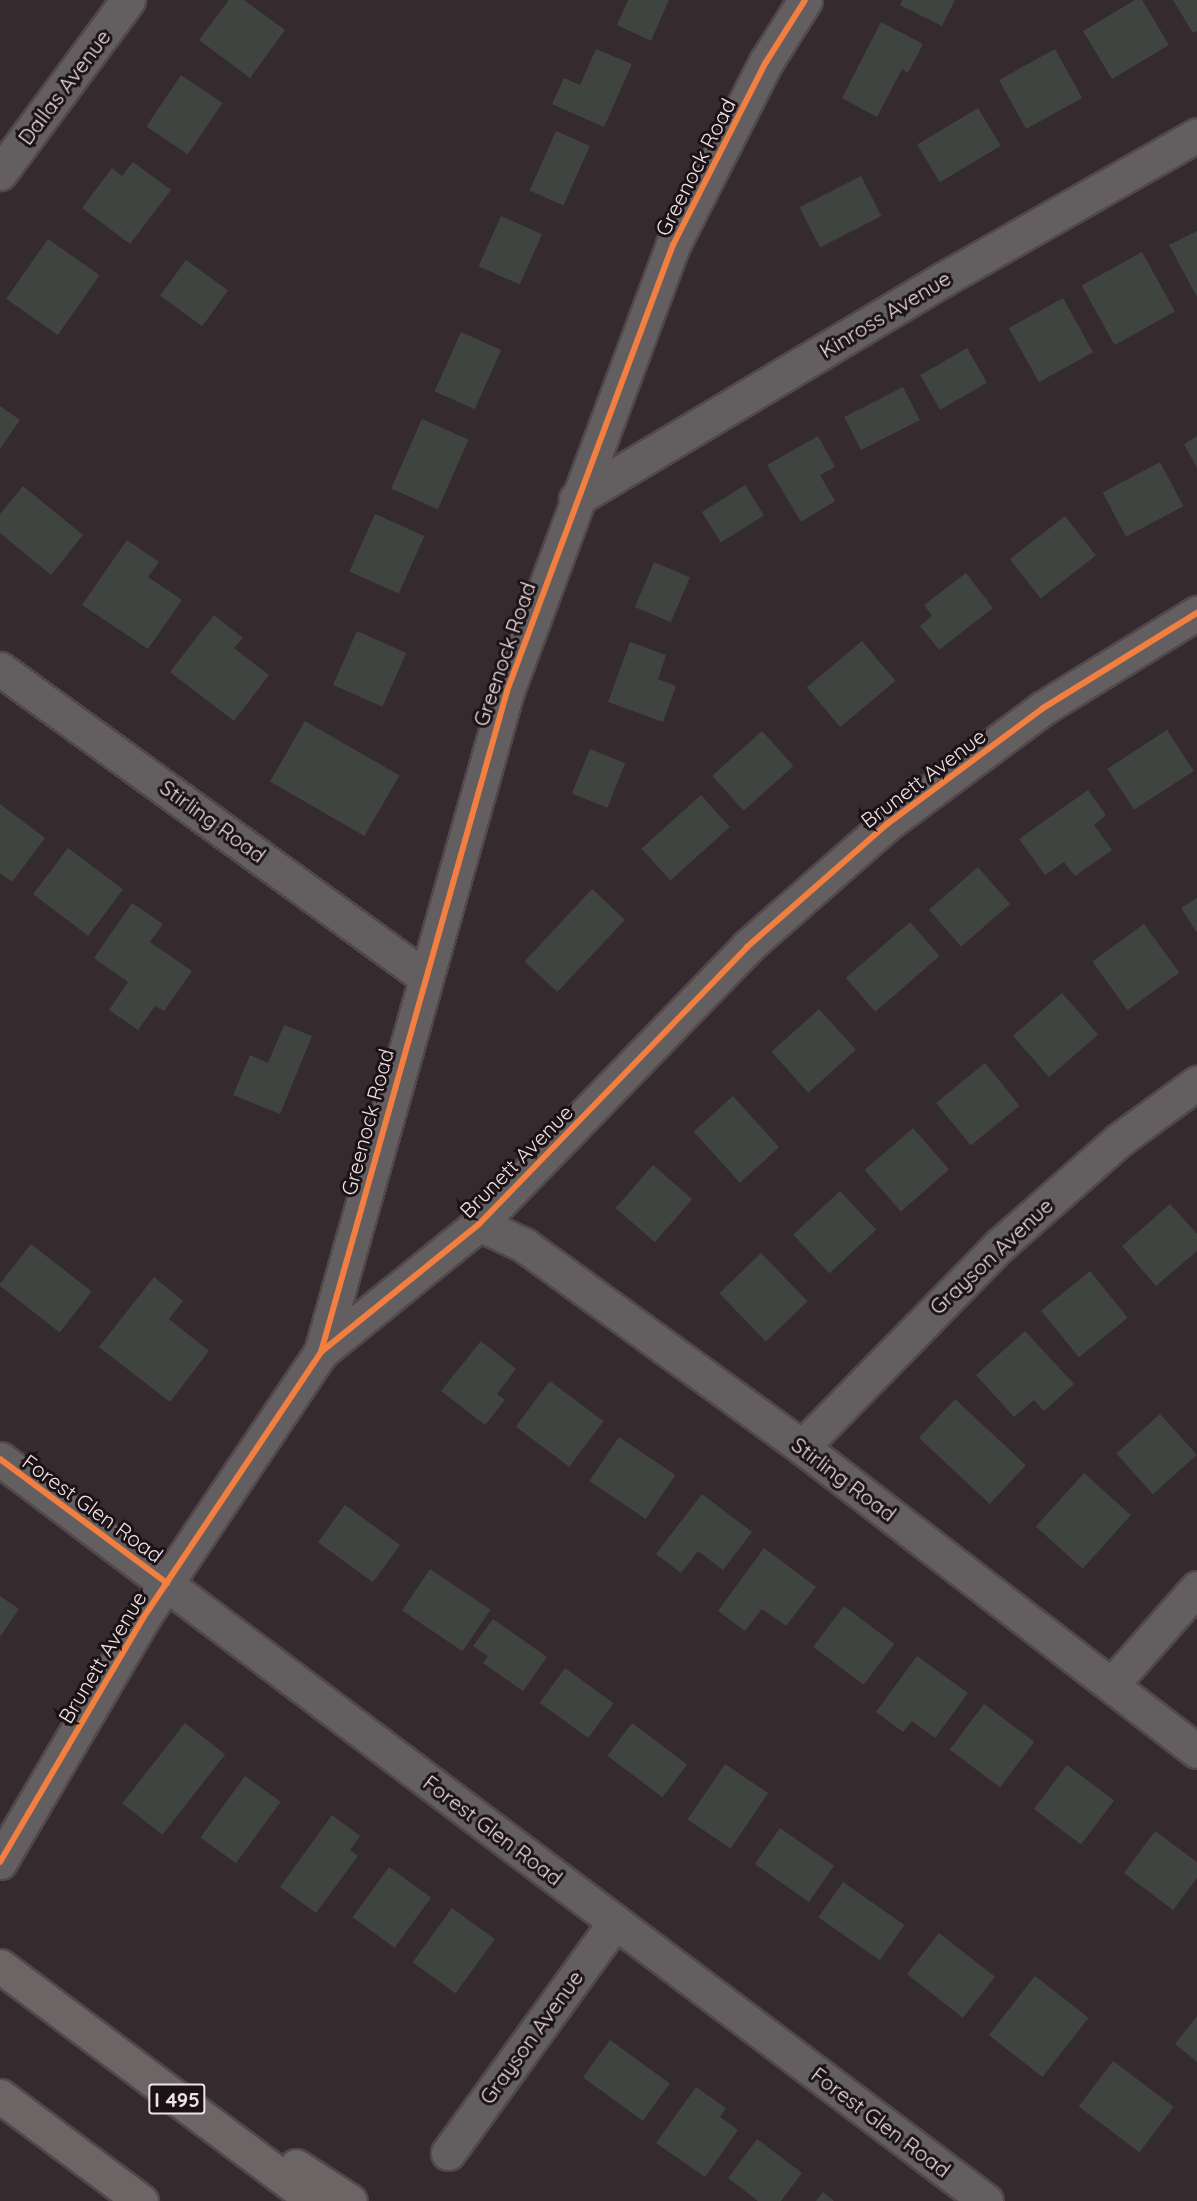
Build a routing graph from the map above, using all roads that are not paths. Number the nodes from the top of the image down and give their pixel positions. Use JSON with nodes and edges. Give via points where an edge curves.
{"nodes":[{"id":1,"x":128,"y":0,"type":"edge"},
{"id":2,"x":805,"y":0,"type":"edge"},
{"id":3,"x":1197,"y":135,"type":"edge"},
{"id":4,"x":0,"y":173,"type":"edge"},
{"id":5,"x":576,"y":500,"type":"junction"},
{"id":6,"x":1197,"y":612,"type":"edge"},
{"id":7,"x":0,"y":669,"type":"edge"},
{"id":8,"x":424,"y":976,"type":"junction"},
{"id":9,"x":1197,"y":1083,"type":"edge"},
{"id":10,"x":479,"y":1224,"type":"junction"},
{"id":11,"x":321,"y":1352,"type":"junction"},
{"id":12,"x":802,"y":1447,"type":"junction"},
{"id":13,"x":0,"y":1460,"type":"edge"},
{"id":14,"x":167,"y":1582,"type":"junction"},
{"id":15,"x":1197,"y":1588,"type":"edge"},
{"id":16,"x":1113,"y":1683,"type":"junction"},
{"id":17,"x":1197,"y":1751,"type":"edge"},
{"id":18,"x":0,"y":1862,"type":"edge"},
{"id":19,"x":615,"y":1922,"type":"junction"},
{"id":20,"x":0,"y":1966,"type":"edge"},
{"id":21,"x":40,"y":1996,"type":"junction"},
{"id":22,"x":10,"y":2103,"type":"edge"},
{"id":23,"x":448,"y":2153,"type":"dead end"},
{"id":24,"x":141,"y":2201,"type":"edge"},
{"id":25,"x":314,"y":2201,"type":"edge"},
{"id":26,"x":350,"y":2201,"type":"edge"},
{"id":27,"x":986,"y":2201,"type":"edge"}],
"edges":[{"from":1,"to":4,"type":"street","name":"Dallas Avenue"},
{"from":2,"to":5,"type":"street","name":"Greenock Road","via":[[766,62],[673,245]]},
{"from":3,"to":5,"type":"street","name":"Kinross Avenue","via":[[942,280]]},
{"from":5,"to":8,"type":"street","name":"Greenock Road","via":[[507,691]]},
{"from":6,"to":10,"type":"street","name":"Brunett Avenue","via":[[1043,708],[887,824],[747,947]]},
{"from":7,"to":8,"type":"street","name":"Stirling Road"},
{"from":8,"to":11,"type":"street","name":"Greenock Road"},
{"from":9,"to":12,"type":"street","name":"Grayson Avenue","via":[[1119,1140],[1000,1245]]},
{"from":10,"to":11,"type":"street","name":"Brunett Avenue"},
{"from":10,"to":12,"type":"street","name":"Stirling Road","via":[[524,1245]]},
{"from":11,"to":14,"type":"street","name":"Brunett Avenue"},
{"from":12,"to":16,"type":"street","name":"Stirling Road"},
{"from":13,"to":14,"type":"street","name":"Forest Glen Road"},
{"from":14,"to":18,"type":"street","name":"Brunett Avenue"},
{"from":14,"to":19,"type":"street","name":"Forest Glen Road"},
{"from":15,"to":16,"type":"street"},
{"from":16,"to":17,"type":"street","name":"Stirling Road"},
{"from":19,"to":23,"type":"street","name":"Grayson Avenue"},
{"from":19,"to":27,"type":"street","name":"Forest Glen Road"},
{"from":20,"to":21,"type":"highway","number":"I 495"},
{"from":21,"to":25,"type":"highway","number":"I 495"},
{"from":21,"to":26,"type":"highway"},
{"from":22,"to":24,"type":"highway"}]}
